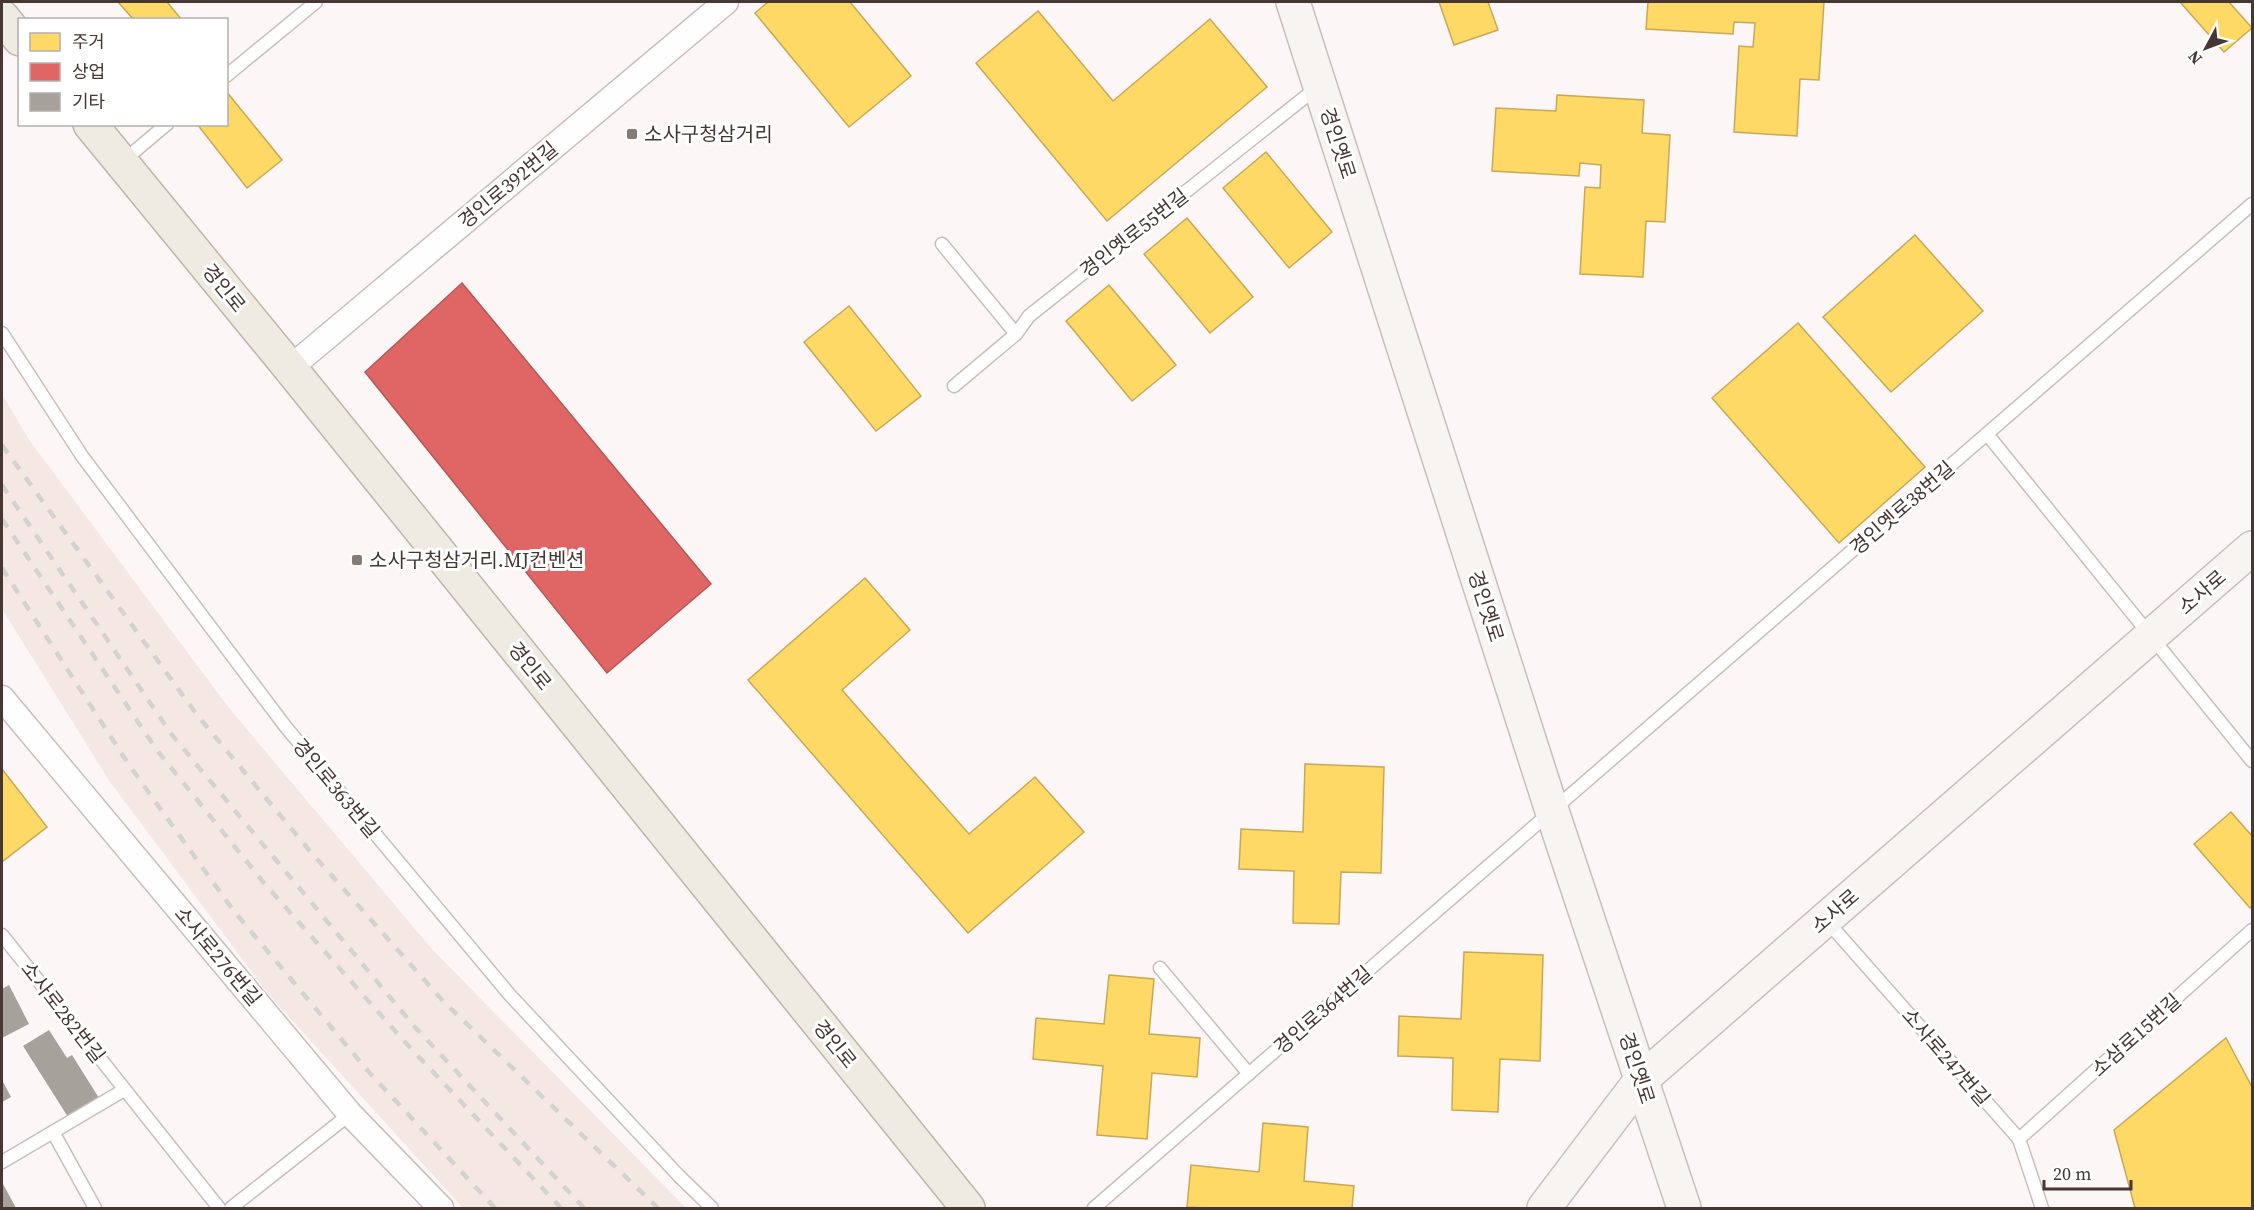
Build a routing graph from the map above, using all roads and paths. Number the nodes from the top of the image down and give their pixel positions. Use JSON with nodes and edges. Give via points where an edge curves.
{"nodes":[{"id":1,"x":316,"y":2,"type":"edge"},
{"id":2,"x":726,"y":2,"type":"edge"},
{"id":3,"x":1293,"y":2,"type":"edge"},
{"id":4,"x":2,"y":17,"type":"edge"},
{"id":5,"x":18,"y":37,"type":"edge"},
{"id":6,"x":228,"y":74,"type":"edge"},
{"id":7,"x":1320,"y":85,"type":"junction"},
{"id":8,"x":92,"y":126,"type":"edge"},
{"id":9,"x":165,"y":126,"type":"edge"},
{"id":10,"x":121,"y":163,"type":"junction"},
{"id":11,"x":2253,"y":204,"type":"edge"},
{"id":12,"x":942,"y":244,"type":"dead end"},
{"id":13,"x":2,"y":333,"type":"edge"},
{"id":14,"x":1016,"y":334,"type":"junction"},
{"id":15,"x":290,"y":368,"type":"junction"},
{"id":16,"x":954,"y":386,"type":"dead end"},
{"id":17,"x":1987,"y":434,"type":"junction"},
{"id":18,"x":2253,"y":548,"type":"edge"},
{"id":19,"x":2151,"y":636,"type":"junction"},
{"id":20,"x":2,"y":698,"type":"edge"},
{"id":21,"x":2253,"y":761,"type":"edge"},
{"id":22,"x":1552,"y":812,"type":"junction"},
{"id":23,"x":1825,"y":919,"type":"junction"},
{"id":24,"x":2253,"y":930,"type":"edge"},
{"id":25,"x":2,"y":934,"type":"edge"},
{"id":26,"x":1160,"y":968,"type":"dead end"},
{"id":27,"x":1249,"y":1074,"type":"junction"},
{"id":28,"x":1641,"y":1080,"type":"junction"},
{"id":29,"x":124,"y":1090,"type":"junction"},
{"id":30,"x":350,"y":1114,"type":"junction"},
{"id":31,"x":53,"y":1132,"type":"junction"},
{"id":32,"x":2019,"y":1139,"type":"junction"},
{"id":33,"x":2,"y":1162,"type":"edge"},
{"id":34,"x":95,"y":1209,"type":"edge"},
{"id":35,"x":219,"y":1209,"type":"edge"},
{"id":36,"x":231,"y":1209,"type":"edge"},
{"id":37,"x":441,"y":1209,"type":"edge"},
{"id":38,"x":712,"y":1209,"type":"edge"},
{"id":39,"x":968,"y":1209,"type":"edge"},
{"id":40,"x":1094,"y":1209,"type":"edge"},
{"id":41,"x":1544,"y":1209,"type":"edge"},
{"id":42,"x":1684,"y":1209,"type":"edge"},
{"id":43,"x":2042,"y":1209,"type":"edge"}],
"edges":[{"from":1,"to":6,"type":"lane"},
{"from":2,"to":15,"type":"street","name":"경인로392번길"},
{"from":3,"to":7,"type":"street","name":"경인옛로"},
{"from":4,"to":5,"type":"main road"},
{"from":7,"to":14,"type":"lane","name":"경인옛로55번길","via":[[1029,316]]},
{"from":7,"to":22,"type":"street","name":"경인옛로"},
{"from":8,"to":10,"type":"main road","name":"경인로"},
{"from":9,"to":10,"type":"lane"},
{"from":10,"to":15,"type":"main road","name":"경인로"},
{"from":11,"to":17,"type":"lane","name":"경인옛로38번길"},
{"from":12,"to":14,"type":"lane"},
{"from":13,"to":38,"type":"lane","name":"경인로363번길","via":[[82,456],[285,726],[509,994]]},
{"from":14,"to":16,"type":"lane","name":"경인옛로55번길"},
{"from":15,"to":39,"type":"main road","name":"경인로"},
{"from":17,"to":19,"type":"lane"},
{"from":17,"to":22,"type":"lane","name":"경인옛로38번길"},
{"from":18,"to":19,"type":"street","name":"소사로"},
{"from":19,"to":21,"type":"lane"},
{"from":19,"to":23,"type":"street","name":"소사로"},
{"from":20,"to":30,"type":"street","name":"소사로276번길"},
{"from":22,"to":27,"type":"lane","name":"경인로364번길"},
{"from":22,"to":28,"type":"street","name":"경인옛로"},
{"from":23,"to":28,"type":"street","name":"소사로"},
{"from":23,"to":32,"type":"lane","name":"소사로247번길"},
{"from":24,"to":32,"type":"lane","name":"소삼로15번길"},
{"from":25,"to":29,"type":"lane","name":"소사로282번길"},
{"from":26,"to":27,"type":"lane"},
{"from":27,"to":40,"type":"lane","name":"경인로364번길"},
{"from":28,"to":41,"type":"street","name":"소사로"},
{"from":28,"to":42,"type":"street","name":"경인옛로"},
{"from":29,"to":31,"type":"lane"},
{"from":29,"to":35,"type":"lane","name":"소사로282번길"},
{"from":30,"to":36,"type":"lane"},
{"from":30,"to":37,"type":"street","name":"소사로276번길"},
{"from":31,"to":33,"type":"lane"},
{"from":31,"to":34,"type":"lane"},
{"from":32,"to":43,"type":"lane","name":"소사로247번길"}]}
